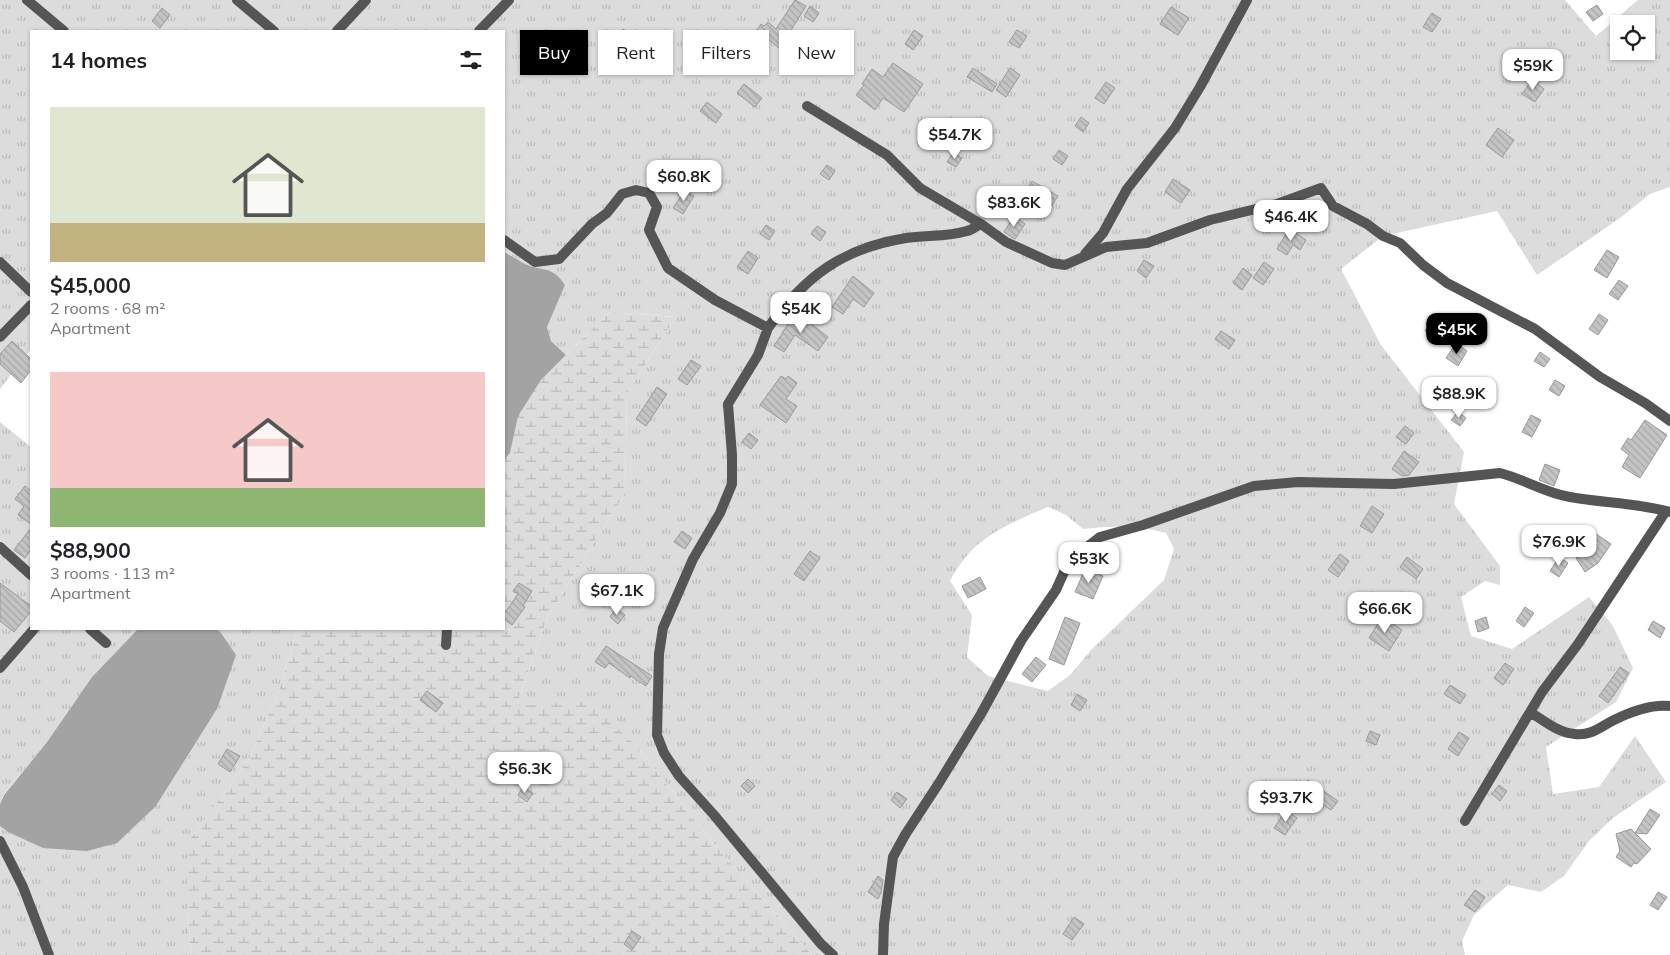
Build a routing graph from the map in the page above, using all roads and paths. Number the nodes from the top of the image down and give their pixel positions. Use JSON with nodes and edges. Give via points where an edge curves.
{"nodes":[{"id":1,"x":27,"y":0,"type":"edge"},
{"id":2,"x":237,"y":0,"type":"edge"},
{"id":3,"x":366,"y":0,"type":"edge"},
{"id":4,"x":509,"y":0,"type":"edge"},
{"id":5,"x":1247,"y":0,"type":"edge"},
{"id":6,"x":63,"y":30,"type":"edge"},
{"id":7,"x":273,"y":30,"type":"edge"},
{"id":8,"x":338,"y":30,"type":"edge"},
{"id":9,"x":480,"y":30,"type":"edge"},
{"id":10,"x":807,"y":106,"type":"dead end"},
{"id":11,"x":981,"y":224,"type":"junction"},
{"id":12,"x":505,"y":241,"type":"edge"},
{"id":13,"x":1082,"y":256,"type":"junction"},
{"id":14,"x":0,"y":262,"type":"edge"},
{"id":15,"x":30,"y":291,"type":"edge"},
{"id":16,"x":30,"y":306,"type":"edge"},
{"id":17,"x":768,"y":328,"type":"junction"},
{"id":18,"x":0,"y":337,"type":"edge"},
{"id":19,"x":1670,"y":421,"type":"edge"},
{"id":20,"x":1668,"y":512,"type":"edge"},
{"id":21,"x":0,"y":547,"type":"edge"},
{"id":22,"x":30,"y":574,"type":"edge"},
{"id":23,"x":33,"y":630,"type":"edge"},
{"id":24,"x":91,"y":630,"type":"edge"},
{"id":25,"x":447,"y":630,"type":"edge"},
{"id":26,"x":106,"y":644,"type":"dead end"},
{"id":27,"x":446,"y":645,"type":"dead end"},
{"id":28,"x":0,"y":668,"type":"edge"},
{"id":29,"x":1670,"y":706,"type":"edge"},
{"id":30,"x":1530,"y":712,"type":"junction"},
{"id":31,"x":1465,"y":821,"type":"dead end"},
{"id":32,"x":0,"y":841,"type":"edge"},
{"id":33,"x":49,"y":955,"type":"edge"},
{"id":34,"x":833,"y":955,"type":"edge"},
{"id":35,"x":883,"y":955,"type":"edge"}],
"edges":[{"from":1,"to":6,"type":"street"},
{"from":2,"to":7,"type":"street"},
{"from":3,"to":8,"type":"street"},
{"from":4,"to":9,"type":"street"},
{"from":5,"to":13,"type":"street","via":[[1176,128],[1127,189],[1102,233]]},
{"from":10,"to":11,"type":"street","via":[[887,155],[920,188]]},
{"from":11,"to":13,"type":"street","via":[[1006,242],[1052,263],[1066,265]]},
{"from":11,"to":17,"type":"street","via":[[967,231],[904,239],[861,249],[818,272]]},
{"from":12,"to":17,"type":"street","via":[[535,262],[559,259],[622,194],[636,190],[649,192],[657,207],[649,230],[668,268],[715,300]]},
{"from":13,"to":19,"type":"street","via":[[1106,247],[1147,243],[1210,220],[1277,204],[1321,188],[1333,206],[1400,244],[1446,283],[1534,329],[1600,377]]},
{"from":14,"to":15,"type":"street"},
{"from":16,"to":18,"type":"street"},
{"from":17,"to":34,"type":"street","via":[[758,355],[728,404],[732,484],[720,513],[693,559],[663,628],[659,654],[657,735],[664,754],[679,776]]},
{"from":20,"to":30,"type":"street"},
{"from":20,"to":35,"type":"street","via":[[1571,497],[1500,474],[1394,484],[1298,482],[1254,486],[1100,537],[1070,561],[1056,590],[1021,641],[981,714],[893,857]]},
{"from":21,"to":22,"type":"street"},
{"from":23,"to":28,"type":"street"},
{"from":24,"to":26,"type":"street"},
{"from":25,"to":27,"type":"street"},
{"from":29,"to":30,"type":"street","via":[[1636,710],[1584,734],[1559,730]]},
{"from":30,"to":31,"type":"street"},
{"from":32,"to":33,"type":"street","via":[[23,887]]}]}
